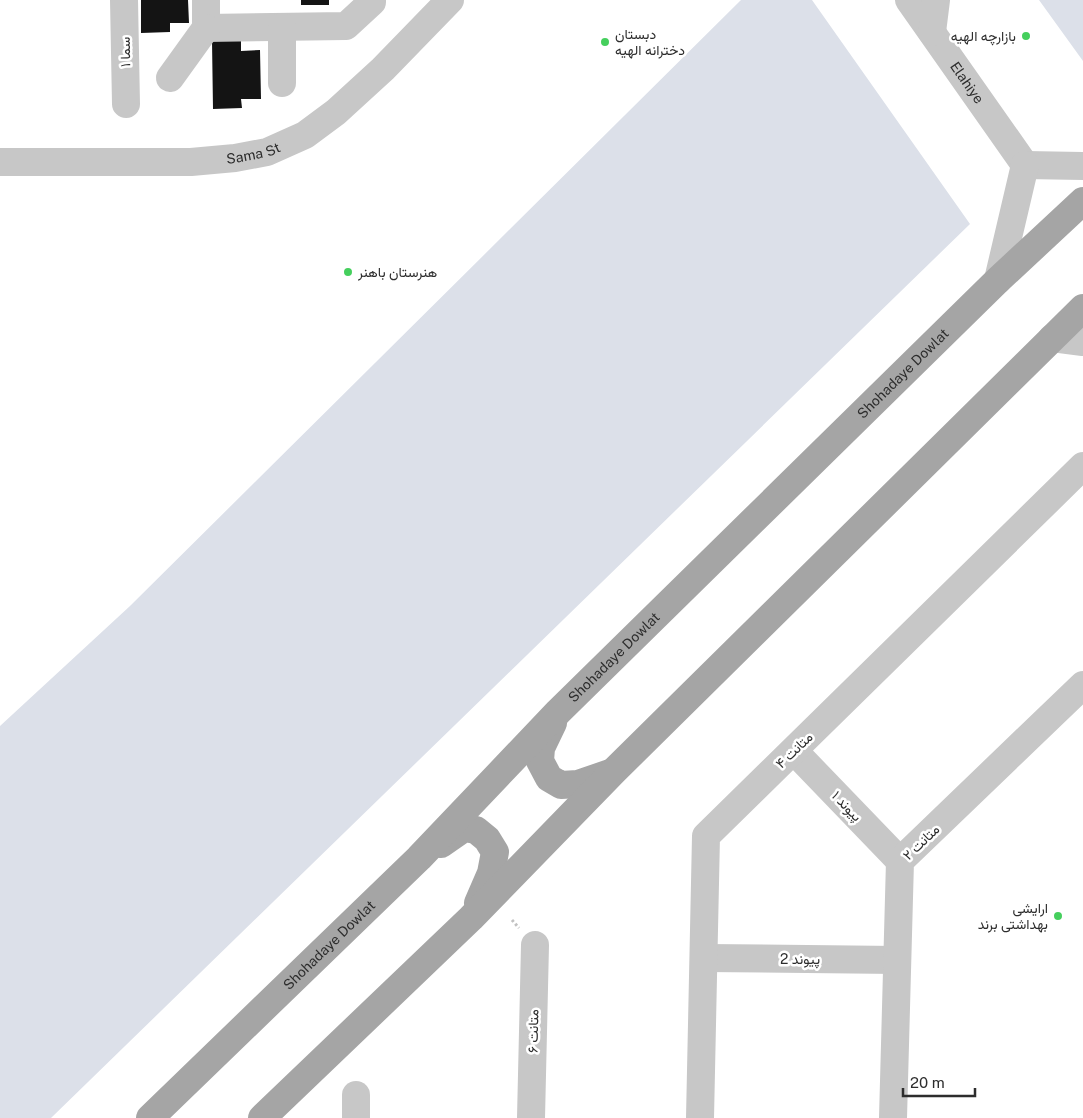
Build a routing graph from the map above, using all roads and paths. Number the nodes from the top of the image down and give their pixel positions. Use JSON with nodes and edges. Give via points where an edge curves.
{"nodes":[{"id":1,"x":124,"y":0,"type":"edge"},
{"id":2,"x":206,"y":0,"type":"edge"},
{"id":3,"x":372,"y":0,"type":"edge"},
{"id":4,"x":450,"y":0,"type":"edge"},
{"id":5,"x":909,"y":0,"type":"edge"},
{"id":6,"x":936,"y":0,"type":"edge"},
{"id":7,"x":282,"y":27,"type":"junction"},
{"id":8,"x":206,"y":28,"type":"junction"},
{"id":9,"x":932,"y":32,"type":"junction"},
{"id":10,"x":170,"y":78,"type":"dead end"},
{"id":11,"x":282,"y":83,"type":"dead end"},
{"id":12,"x":126,"y":104,"type":"dead end"},
{"id":13,"x":0,"y":162,"type":"edge"},
{"id":14,"x":1025,"y":165,"type":"junction"},
{"id":15,"x":1083,"y":166,"type":"edge"},
{"id":16,"x":1083,"y":201,"type":"edge"},
{"id":17,"x":998,"y":280,"type":"junction"},
{"id":18,"x":1083,"y":308,"type":"edge"},
{"id":19,"x":1052,"y":338,"type":"junction"},
{"id":20,"x":1083,"y":342,"type":"edge"},
{"id":21,"x":1083,"y":466,"type":"edge"},
{"id":22,"x":1083,"y":685,"type":"edge"},
{"id":23,"x":558,"y":712,"type":"junction"},
{"id":24,"x":794,"y":751,"type":"junction"},
{"id":25,"x":614,"y":771,"type":"junction"},
{"id":26,"x":419,"y":858,"type":"junction"},
{"id":27,"x":900,"y":861,"type":"junction"},
{"id":28,"x":471,"y":918,"type":"junction"},
{"id":29,"x":535,"y":945,"type":"dead end"},
{"id":30,"x":704,"y":958,"type":"junction"},
{"id":31,"x":897,"y":960,"type":"junction"},
{"id":32,"x":150,"y":1118,"type":"edge"},
{"id":33,"x":262,"y":1118,"type":"edge"},
{"id":34,"x":531,"y":1118,"type":"edge"},
{"id":35,"x":700,"y":1118,"type":"edge"},
{"id":36,"x":893,"y":1118,"type":"edge"}],
"edges":[{"from":1,"to":12,"type":"street","name":"سما ۱"},
{"from":2,"to":8,"type":"street"},
{"from":3,"to":7,"type":"street","via":[[346,26]]},
{"from":4,"to":13,"type":"street","name":"Sama St","via":[[336,112],[305,135],[267,152],[191,162]]},
{"from":5,"to":9,"type":"street","name":"Elahiye"},
{"from":6,"to":9,"type":"street"},
{"from":7,"to":8,"type":"street"},
{"from":7,"to":11,"type":"street"},
{"from":8,"to":10,"type":"street"},
{"from":9,"to":14,"type":"street","name":"Elahiye"},
{"from":14,"to":15,"type":"street"},
{"from":14,"to":17,"type":"street"},
{"from":16,"to":17,"type":"main road","name":"Shohadaye Dowlat"},
{"from":17,"to":23,"type":"main road","name":"Shohadaye Dowlat"},
{"from":18,"to":19,"type":"main road"},
{"from":19,"to":20,"type":"street"},
{"from":19,"to":25,"type":"main road"},
{"from":21,"to":24,"type":"street","name":"متانت ۴"},
{"from":22,"to":27,"type":"street","name":"متانت ۲"},
{"from":23,"to":25,"type":"main road","via":[[542,748],[540,761],[549,778],[561,785],[578,784]]},
{"from":23,"to":26,"type":"main road","name":"Shohadaye Dowlat"},
{"from":24,"to":27,"type":"street","name":"پیوند ۱"},
{"from":24,"to":30,"type":"street","name":"متانت ۴","via":[[706,836]]},
{"from":25,"to":28,"type":"main road"},
{"from":26,"to":28,"type":"main road","via":[[464,828],[476,830],[487,839],[495,852],[491,873]]},
{"from":26,"to":32,"type":"main road","name":"Shohadaye Dowlat"},
{"from":27,"to":31,"type":"street","name":"متانت ۲"},
{"from":28,"to":33,"type":"main road"},
{"from":29,"to":34,"type":"street","name":"متانت ۶"},
{"from":30,"to":31,"type":"street","name":"پیوند 2"},
{"from":30,"to":35,"type":"street","name":"متانت ۴"},
{"from":31,"to":36,"type":"street","name":"متانت ۲"}]}
